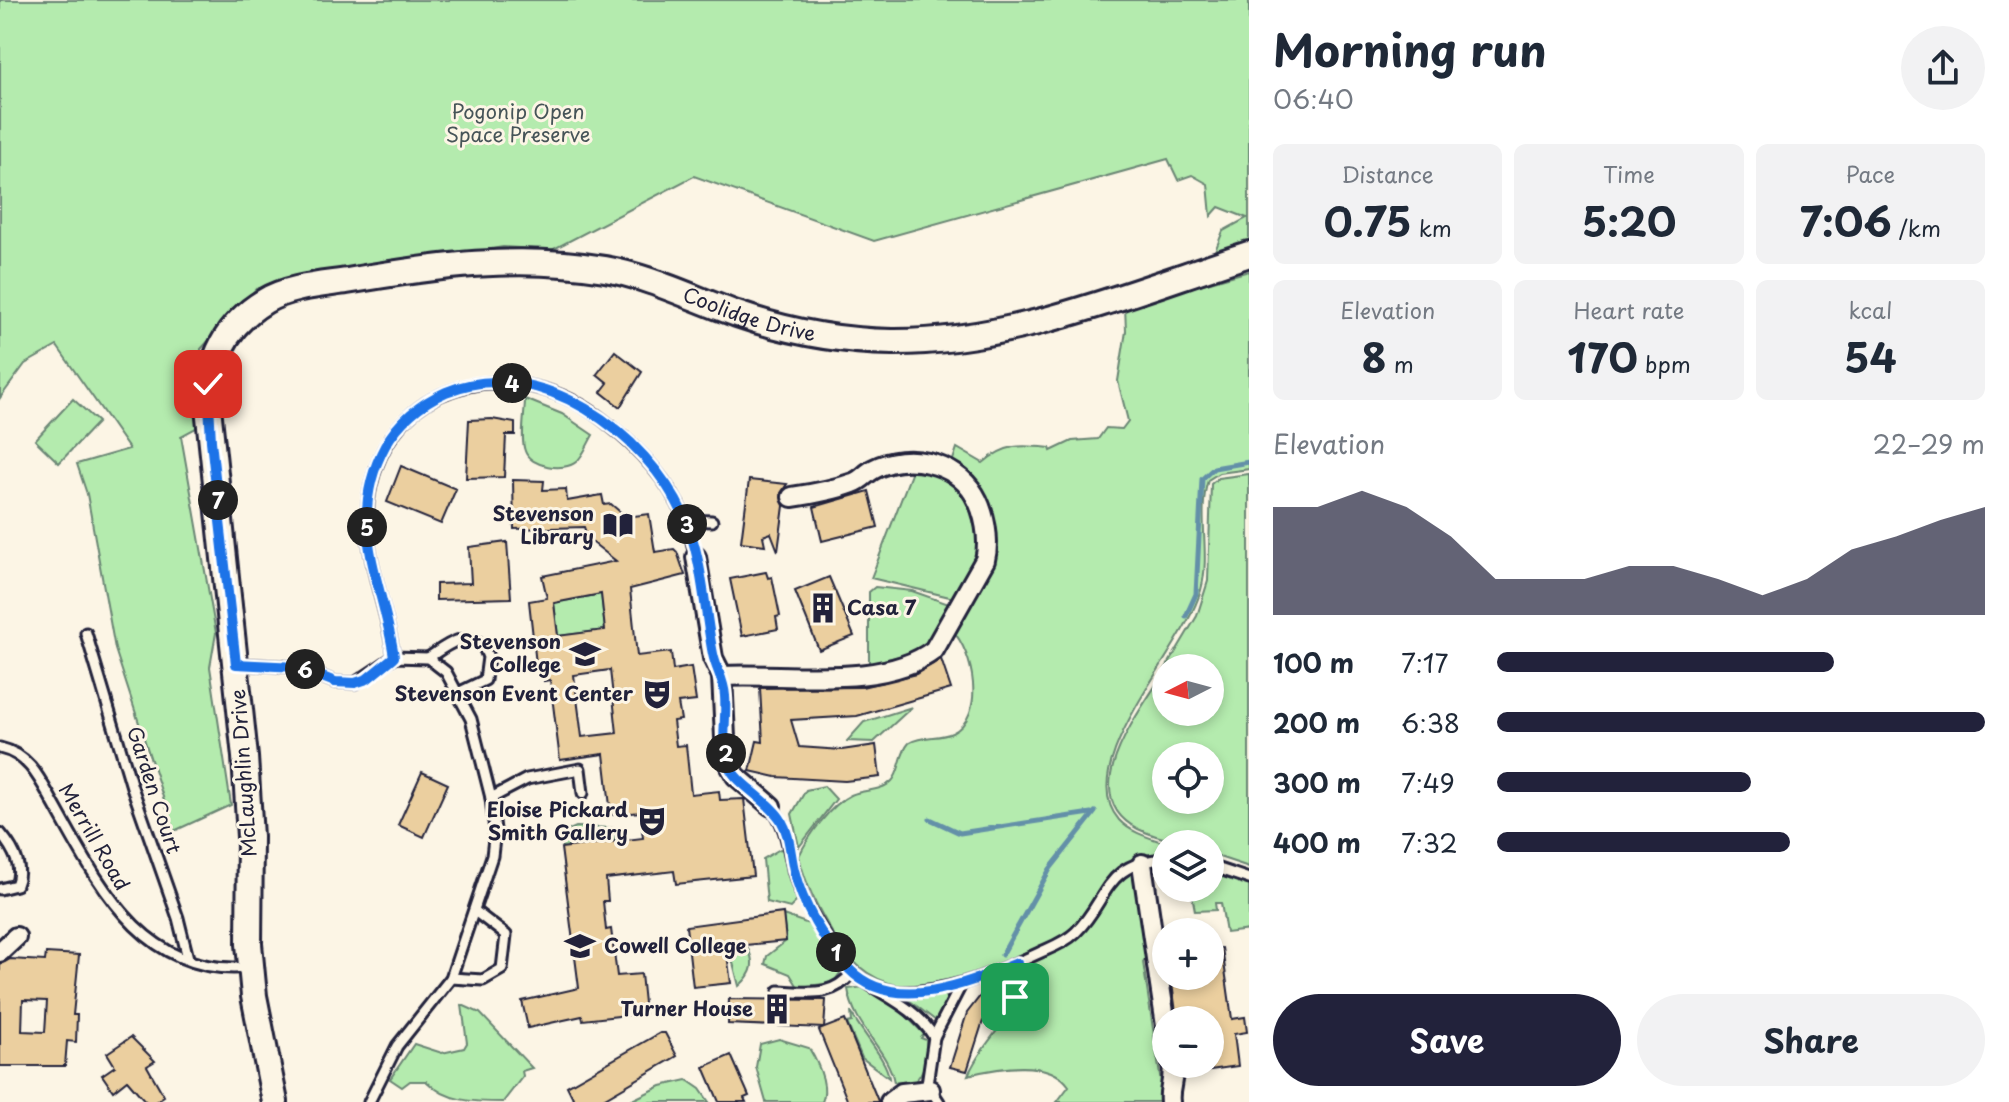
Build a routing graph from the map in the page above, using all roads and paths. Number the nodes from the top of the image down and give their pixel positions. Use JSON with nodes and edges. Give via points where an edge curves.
{"nodes":[{"id":1,"x":1249,"y":254,"type":"edge"},
{"id":2,"x":248,"y":313,"type":"joint"},
{"id":3,"x":792,"y":497,"type":"dead end"},
{"id":4,"x":686,"y":520,"type":"junction"},
{"id":5,"x":712,"y":521,"type":"dead end"},
{"id":6,"x":696,"y":557,"type":"joint"},
{"id":7,"x":86,"y":633,"type":"dead end"},
{"id":8,"x":394,"y":657,"type":"junction"},
{"id":9,"x":428,"y":658,"type":"junction"},
{"id":10,"x":236,"y":664,"type":"junction"},
{"id":11,"x":722,"y":676,"type":"junction"},
{"id":12,"x":458,"y":693,"type":"junction"},
{"id":13,"x":0,"y":748,"type":"edge"},
{"id":14,"x":583,"y":793,"type":"dead end"},
{"id":15,"x":491,"y":798,"type":"junction"},
{"id":16,"x":771,"y":806,"type":"joint"},
{"id":17,"x":0,"y":833,"type":"edge"},
{"id":18,"x":1152,"y":862,"type":"edge"},
{"id":19,"x":1142,"y":864,"type":"junction"},
{"id":20,"x":1224,"y":871,"type":"edge"},
{"id":21,"x":1249,"y":879,"type":"edge"},
{"id":22,"x":0,"y":889,"type":"edge"},
{"id":23,"x":476,"y":912,"type":"junction"},
{"id":24,"x":16,"y":937,"type":"dead end"},
{"id":25,"x":0,"y":952,"type":"edge"},
{"id":26,"x":188,"y":958,"type":"junction"},
{"id":27,"x":1017,"y":963,"type":"junction"},
{"id":28,"x":251,"y":967,"type":"junction"},
{"id":29,"x":852,"y":973,"type":"junction"},
{"id":30,"x":451,"y":978,"type":"junction"},
{"id":31,"x":961,"y":985,"type":"junction"},
{"id":32,"x":779,"y":991,"type":"dead end"},
{"id":33,"x":885,"y":992,"type":"junction"},
{"id":34,"x":1015,"y":997,"type":"dead end"},
{"id":35,"x":1163,"y":1006,"type":"edge"},
{"id":36,"x":934,"y":1037,"type":"junction"},
{"id":37,"x":1174,"y":1078,"type":"edge"},
{"id":38,"x":934,"y":1096,"type":"edge"},
{"id":39,"x":275,"y":1102,"type":"edge"},
{"id":40,"x":369,"y":1102,"type":"edge"},
{"id":41,"x":890,"y":1102,"type":"edge"},
{"id":42,"x":1170,"y":1102,"type":"edge"}],
"edges":[{"from":1,"to":2,"type":"street","name":"Coolidge Drive","via":[[1014,329],[938,339],[852,340],[814,334],[740,315],[610,270],[518,259],[308,288],[267,300]]},
{"from":2,"to":10,"type":"street","name":"McLaughlin Drive","via":[[220,346],[208,384]]},
{"from":3,"to":11,"type":"street","via":[[857,482],[873,469],[898,462],[941,466],[966,482],[980,506],[987,549],[981,571],[934,650],[924,657],[852,674]]},
{"from":4,"to":5,"type":"lane"},
{"from":4,"to":6,"type":"lane"},
{"from":4,"to":8,"type":"lane","via":[[649,464],[617,431],[549,390],[489,382],[438,395],[391,436],[371,485],[370,567]]},
{"from":6,"to":11,"type":"street","via":[[713,658]]},
{"from":7,"to":26,"type":"lane","name":"Garden Court"},
{"from":8,"to":9,"type":"lane"},
{"from":8,"to":10,"type":"lane","via":[[355,683],[335,682],[297,667]]},
{"from":9,"to":12,"type":"lane","via":[[446,672]]},
{"from":9,"to":12,"type":"lane","via":[[456,640],[483,645],[488,657],[485,680]]},
{"from":10,"to":28,"type":"street","name":"McLaughlin Drive","via":[[249,825]]},
{"from":11,"to":16,"type":"street","via":[[730,769]]},
{"from":12,"to":15,"type":"lane","via":[[471,719]]},
{"from":13,"to":26,"type":"lane","name":"Merrill Road","via":[[19,754],[36,772],[118,912],[152,942]]},
{"from":14,"to":15,"type":"lane","via":[[580,769],[527,779]]},
{"from":15,"to":23,"type":"lane","via":[[492,856]]},
{"from":16,"to":29,"type":"lane","via":[[787,832],[794,871],[812,915]]},
{"from":17,"to":22,"type":"lane","via":[[16,861],[19,879],[12,888]]},
{"from":18,"to":19,"type":"lane"},
{"from":19,"to":27,"type":"lane","via":[[1107,884],[1084,924],[1068,939]]},
{"from":19,"to":35,"type":"street"},
{"from":20,"to":21,"type":"lane"},
{"from":23,"to":30,"type":"lane"},
{"from":23,"to":30,"type":"lane","via":[[506,935],[502,969],[483,980]]},
{"from":24,"to":25,"type":"street"},
{"from":26,"to":28,"type":"lane","name":"Merrill Road","via":[[233,969]]},
{"from":27,"to":31,"type":"lane"},
{"from":27,"to":34,"type":"lane"},
{"from":28,"to":39,"type":"street","name":"McLaughlin Drive"},
{"from":29,"to":32,"type":"lane","via":[[831,991]]},
{"from":29,"to":33,"type":"lane"},
{"from":30,"to":40,"type":"lane","via":[[397,1046]]},
{"from":31,"to":33,"type":"lane"},
{"from":31,"to":36,"type":"lane"},
{"from":33,"to":36,"type":"lane","via":[[917,1015]]},
{"from":36,"to":38,"type":"lane","via":[[927,1084]]},
{"from":37,"to":42,"type":"street"},
{"from":38,"to":41,"type":"street","via":[[902,1093]]}]}
